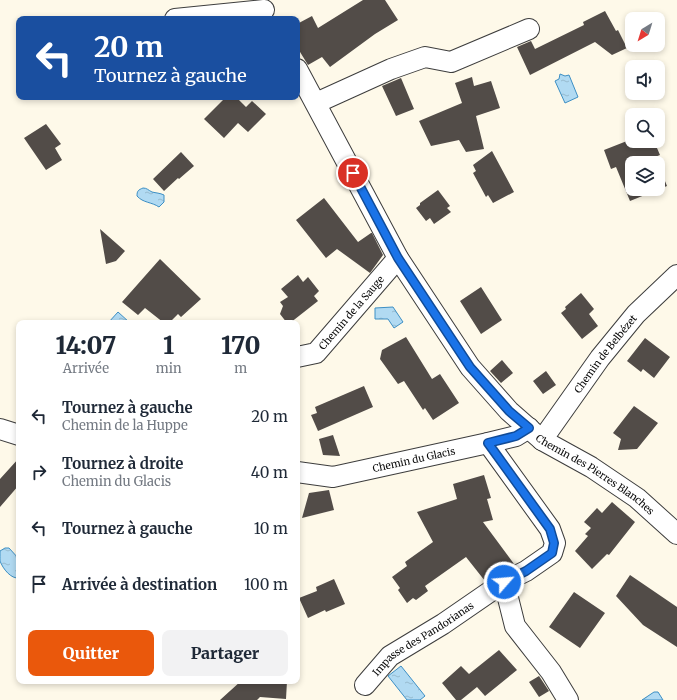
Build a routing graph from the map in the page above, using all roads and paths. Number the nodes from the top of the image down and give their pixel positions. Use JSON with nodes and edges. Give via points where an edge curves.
{"nodes":[{"id":1,"x":264,"y":10,"type":"edge"},
{"id":2,"x":205,"y":16,"type":"edge"},
{"id":3,"x":529,"y":29,"type":"dead end"},
{"id":4,"x":300,"y":74,"type":"edge"},
{"id":5,"x":316,"y":103,"type":"junction"},
{"id":6,"x":398,"y":258,"type":"junction"},
{"id":7,"x":677,"y":275,"type":"edge"},
{"id":8,"x":300,"y":356,"type":"edge"},
{"id":9,"x":0,"y":428,"type":"edge"},
{"id":10,"x":16,"y":434,"type":"edge"},
{"id":11,"x":536,"y":434,"type":"junction"},
{"id":12,"x":488,"y":443,"type":"junction"},
{"id":13,"x":300,"y":472,"type":"edge"},
{"id":14,"x":677,"y":534,"type":"edge"},
{"id":15,"x":504,"y":582,"type":"junction"},
{"id":16,"x":365,"y":685,"type":"dead end"},
{"id":17,"x":568,"y":700,"type":"edge"}],
"edges":[{"from":1,"to":2,"type":"street"},
{"from":3,"to":5,"type":"street","via":[[451,62],[425,57],[391,69]]},
{"from":4,"to":5,"type":"street","name":"Chemin des Pierres Blanches"},
{"from":5,"to":6,"type":"street","name":"Chemin des Pierres Blanches"},
{"from":6,"to":8,"type":"street","name":"Chemin de la Sauge","via":[[316,353]]},
{"from":6,"to":11,"type":"street","name":"Chemin des Pierres Blanches","via":[[470,367],[509,411]]},
{"from":7,"to":11,"type":"street","name":"Chemin de Belbézet","via":[[636,314]]},
{"from":9,"to":10,"type":"street"},
{"from":11,"to":12,"type":"street","name":"Chemin du Glacis"},
{"from":11,"to":14,"type":"street","name":"Chemin des Pierres Blanches","via":[[637,498]]},
{"from":12,"to":13,"type":"street","name":"Chemin du Glacis","via":[[333,477]]},
{"from":12,"to":15,"type":"street","name":"Impasse des Pandorianas","via":[[550,529],[554,543],[552,553]]},
{"from":15,"to":16,"type":"street","name":"Impasse des Pandorianas","via":[[443,624],[390,656]]},
{"from":15,"to":17,"type":"street","via":[[515,626],[551,672]]}]}
